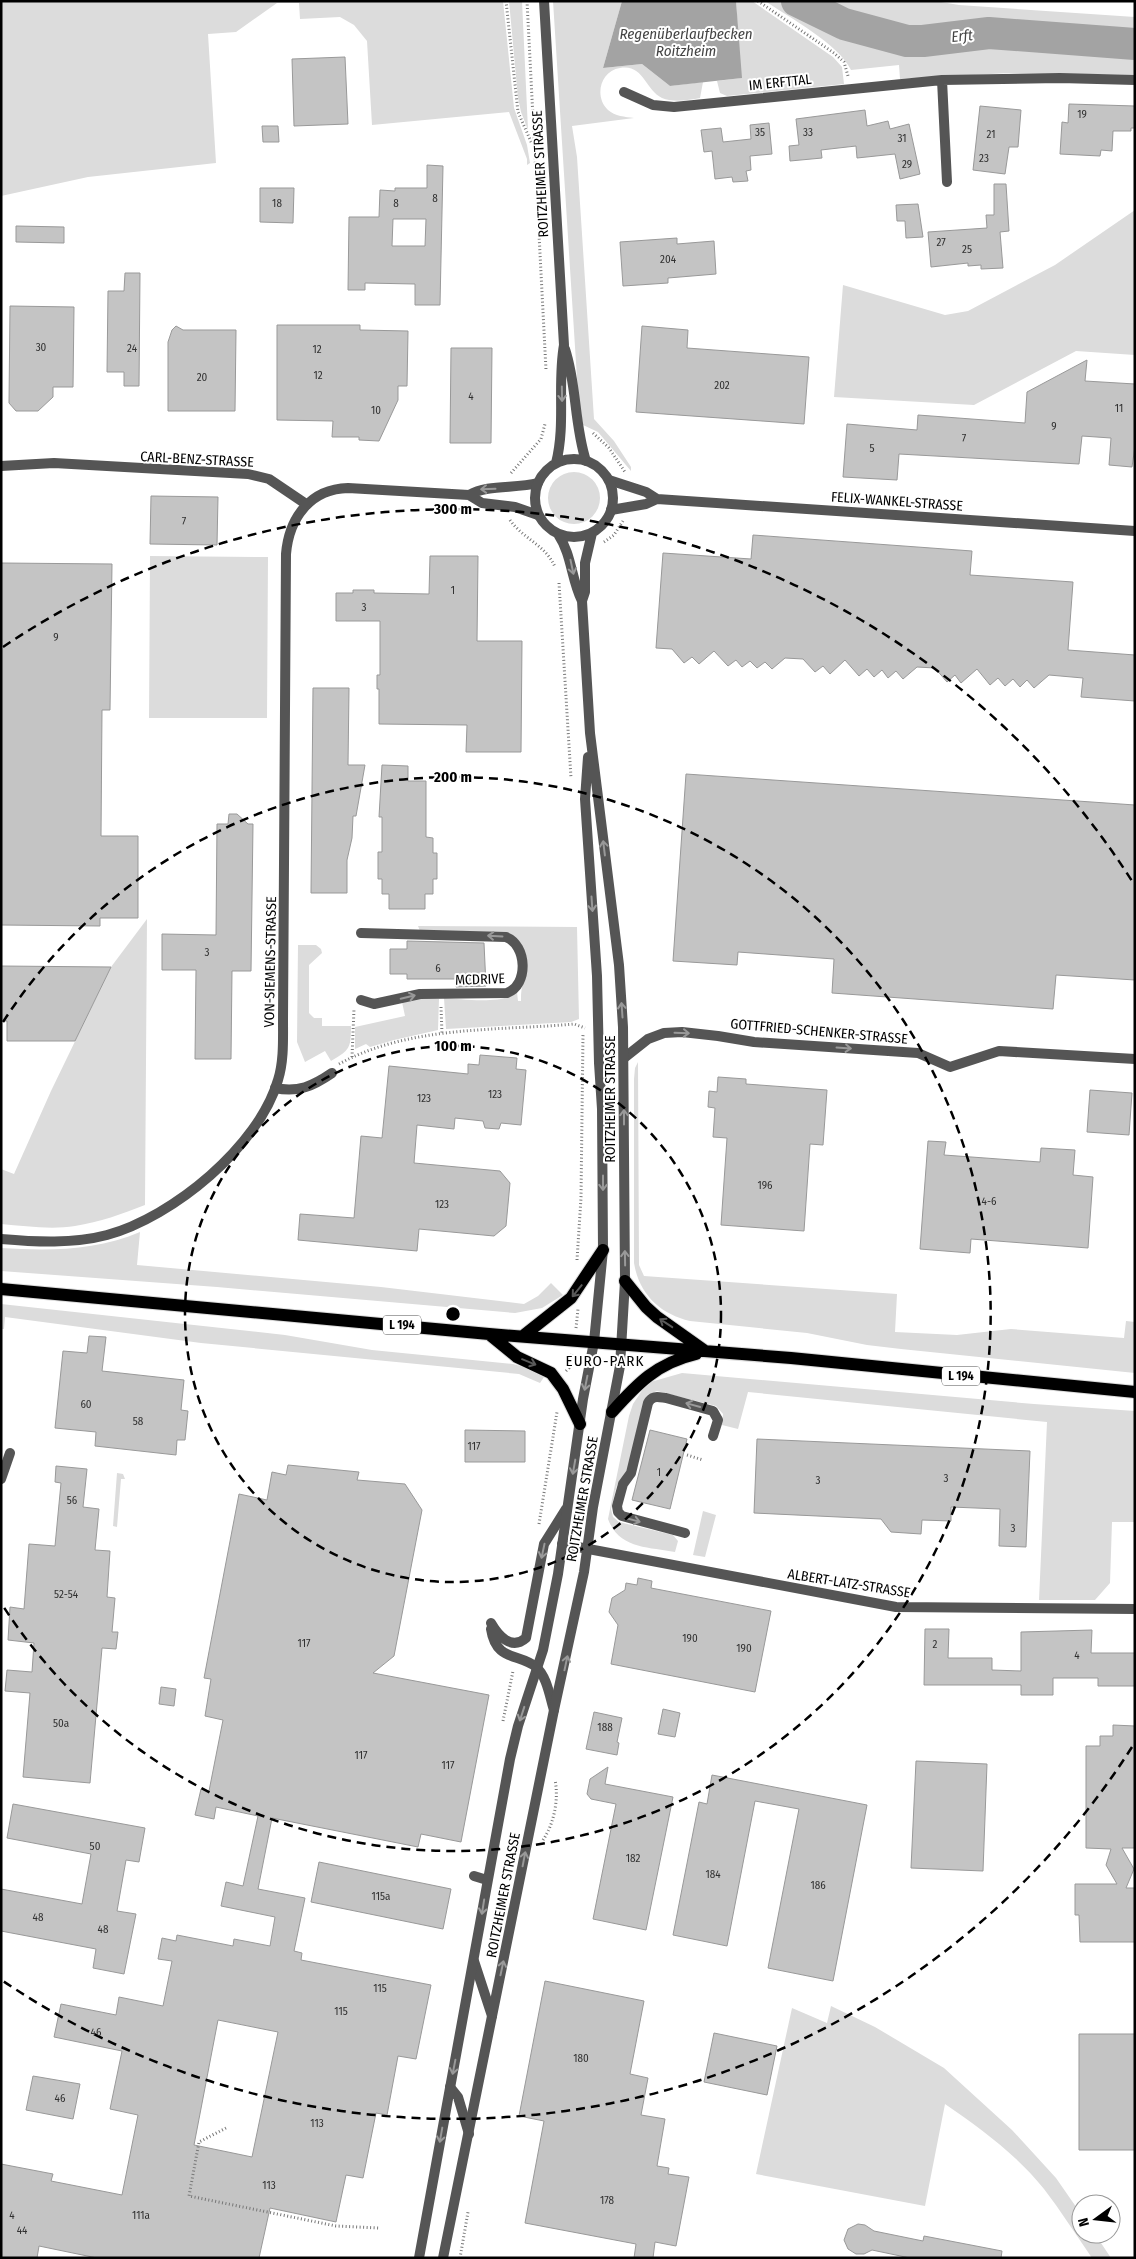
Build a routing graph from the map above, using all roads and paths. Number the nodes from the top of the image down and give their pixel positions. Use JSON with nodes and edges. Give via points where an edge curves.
{"nodes":[{"id":1,"x":506,"y":1,"type":"edge"},
{"id":2,"x":526,"y":1,"type":"edge"},
{"id":3,"x":544,"y":1,"type":"edge"},
{"id":4,"x":758,"y":1,"type":"edge"},
{"id":5,"x":942,"y":80,"type":"junction"},
{"id":6,"x":1135,"y":80,"type":"edge"},
{"id":7,"x":849,"y":89,"type":"junction"},
{"id":8,"x":624,"y":92,"type":"dead end"},
{"id":9,"x":533,"y":147,"type":"junction"},
{"id":10,"x":947,"y":182,"type":"dead end"},
{"id":11,"x":564,"y":345,"type":"junction"},
{"id":12,"x":546,"y":373,"type":"dead end"},
{"id":13,"x":546,"y":421,"type":"dead end"},
{"id":14,"x":586,"y":461,"type":"junction"},
{"id":15,"x":556,"y":463,"type":"junction"},
{"id":16,"x":1,"y":466,"type":"edge"},
{"id":17,"x":609,"y":480,"type":"junction"},
{"id":18,"x":538,"y":483,"type":"junction"},
{"id":19,"x":508,"y":488,"type":"junction"},
{"id":20,"x":469,"y":496,"type":"junction"},
{"id":21,"x":657,"y":499,"type":"junction"},
{"id":22,"x":306,"y":504,"type":"junction"},
{"id":23,"x":506,"y":506,"type":"junction"},
{"id":24,"x":611,"y":510,"type":"junction"},
{"id":25,"x":538,"y":515,"type":"junction"},
{"id":26,"x":1135,"y":531,"type":"edge"},
{"id":27,"x":592,"y":533,"type":"junction"},
{"id":28,"x":558,"y":534,"type":"junction"},
{"id":29,"x":557,"y":570,"type":"dead end"},
{"id":30,"x":559,"y":577,"type":"dead end"},
{"id":31,"x":582,"y":601,"type":"junction"},
{"id":32,"x":590,"y":733,"type":"junction"},
{"id":33,"x":571,"y":780,"type":"dead end"},
{"id":34,"x":361,"y":933,"type":"dead end"},
{"id":35,"x":358,"y":1002,"type":"joint"},
{"id":36,"x":583,"y":1018,"type":"dead end"},
{"id":37,"x":583,"y":1026,"type":"junction"},
{"id":38,"x":599,"y":1030,"type":"junction"},
{"id":39,"x":352,"y":1057,"type":"junction"},
{"id":40,"x":624,"y":1058,"type":"junction"},
{"id":41,"x":1135,"y":1059,"type":"edge"},
{"id":42,"x":332,"y":1073,"type":"joint"},
{"id":43,"x":276,"y":1088,"type":"junction"},
{"id":44,"x":1,"y":1239,"type":"edge"},
{"id":45,"x":603,"y":1250,"type":"junction"},
{"id":46,"x":576,"y":1267,"type":"dead end"},
{"id":47,"x":625,"y":1281,"type":"junction"},
{"id":48,"x":1,"y":1289,"type":"edge"},
{"id":49,"x":571,"y":1298,"type":"junction"},
{"id":50,"x":489,"y":1334,"type":"junction"},
{"id":51,"x":523,"y":1336,"type":"junction"},
{"id":52,"x":574,"y":1340,"type":"junction"},
{"id":53,"x":594,"y":1342,"type":"junction"},
{"id":54,"x":623,"y":1345,"type":"junction"},
{"id":55,"x":705,"y":1351,"type":"junction"},
{"id":56,"x":557,"y":1379,"type":"junction"},
{"id":57,"x":1135,"y":1392,"type":"edge"},
{"id":58,"x":557,"y":1407,"type":"dead end"},
{"id":59,"x":612,"y":1412,"type":"junction"},
{"id":60,"x":580,"y":1424,"type":"junction"},
{"id":61,"x":713,"y":1436,"type":"dead end"},
{"id":62,"x":10,"y":1453,"type":"dead end"},
{"id":63,"x":687,"y":1456,"type":"dead end"},
{"id":64,"x":703,"y":1460,"type":"dead end"},
{"id":65,"x":1,"y":1479,"type":"edge"},
{"id":66,"x":566,"y":1509,"type":"junction"},
{"id":67,"x":538,"y":1532,"type":"dead end"},
{"id":68,"x":685,"y":1532,"type":"dead end"},
{"id":69,"x":562,"y":1544,"type":"junction"},
{"id":70,"x":587,"y":1548,"type":"junction"},
{"id":71,"x":1135,"y":1609,"type":"edge"},
{"id":72,"x":514,"y":1665,"type":"dead end"},
{"id":73,"x":537,"y":1667,"type":"junction"},
{"id":74,"x":554,"y":1710,"type":"junction"},
{"id":75,"x":502,"y":1729,"type":"dead end"},
{"id":76,"x":541,"y":1775,"type":"junction"},
{"id":77,"x":555,"y":1778,"type":"dead end"},
{"id":78,"x":474,"y":1876,"type":"dead end"},
{"id":79,"x":487,"y":1880,"type":"junction"},
{"id":80,"x":474,"y":1961,"type":"junction"},
{"id":81,"x":471,"y":1983,"type":"junction"},
{"id":82,"x":482,"y":1986,"type":"junction"},
{"id":83,"x":492,"y":2016,"type":"junction"},
{"id":84,"x":450,"y":2087,"type":"junction"},
{"id":85,"x":226,"y":2128,"type":"dead end"},
{"id":86,"x":469,"y":2135,"type":"junction"},
{"id":87,"x":379,"y":2228,"type":"dead end"},
{"id":88,"x":419,"y":2258,"type":"edge"},
{"id":89,"x":443,"y":2258,"type":"edge"}],
"edges":[{"from":1,"to":9,"type":"path","via":[[518,112]]},
{"from":2,"to":9,"type":"path"},
{"from":3,"to":11,"type":"street","name":"ROITZHEIMER STRASSE"},
{"from":4,"to":7,"type":"path","via":[[840,59],[846,66]]},
{"from":5,"to":6,"type":"street","name":"IM ERFTTAL"},
{"from":5,"to":7,"type":"street","name":"IM ERFTTAL"},
{"from":5,"to":10,"type":"street"},
{"from":7,"to":8,"type":"street","name":"IM ERFTTAL","via":[[674,107],[654,105]]},
{"from":9,"to":12,"type":"path"},
{"from":11,"to":14,"type":"street","name":"ROITZHEIMER STRASSE"},
{"from":11,"to":15,"type":"street","name":"ROITZHEIMER STRASSE","one_way":true},
{"from":13,"to":19,"type":"path","via":[[541,439],[514,469]]},
{"from":14,"to":15,"type":"street","via":[[571,459]]},
{"from":14,"to":17,"type":"street","via":[[599,468]]},
{"from":15,"to":18,"type":"street","via":[[545,471]]},
{"from":16,"to":22,"type":"street","name":"CARL-BENZ-STRASSE","via":[[54,464],[248,474],[269,480]]},
{"from":17,"to":21,"type":"street","name":"FELIX-WANKEL-STRASSE"},
{"from":17,"to":24,"type":"street","via":[[613,495]]},
{"from":18,"to":19,"type":"street"},
{"from":18,"to":25,"type":"street","via":[[534,497]]},
{"from":19,"to":20,"type":"street","one_way":true,"via":[[479,490]]},
{"from":20,"to":22,"type":"street","via":[[340,488],[321,494]]},
{"from":20,"to":23,"type":"street","via":[[482,504]]},
{"from":21,"to":24,"type":"street","name":"FELIX-WANKEL-STRASSE"},
{"from":21,"to":26,"type":"street","name":"FELIX-WANKEL-STRASSE"},
{"from":22,"to":43,"type":"street","name":"VON-SIEMENS-STRASSE","via":[[295,518],[286,554],[283,1019],[281,1065]]},
{"from":23,"to":25,"type":"street"},
{"from":23,"to":29,"type":"path","via":[[513,523],[550,555]]},
{"from":24,"to":27,"type":"street","via":[[604,524]]},
{"from":25,"to":28,"type":"street"},
{"from":27,"to":28,"type":"street","via":[[572,538]]},
{"from":27,"to":31,"type":"street","name":"ROITZHEIMER STRASSE","via":[[585,563]]},
{"from":28,"to":31,"type":"street","name":"ROITZHEIMER STRASSE","one_way":true,"via":[[569,554]]},
{"from":30,"to":33,"type":"path"},
{"from":31,"to":32,"type":"street","name":"ROITZHEIMER STRASSE"},
{"from":32,"to":38,"type":"street","name":"ROITZHEIMER STRASSE","one_way":true,"via":[[585,799]]},
{"from":40,"to":32,"type":"street","name":"ROITZHEIMER STRASSE","one_way":true,"via":[[619,965]]},
{"from":35,"to":34,"type":"street","name":"MCDRIVE","one_way":true,"via":[[374,1004],[420,994],[507,993],[516,988],[521,976],[522,954],[516,942],[506,937]]},
{"from":35,"to":39,"type":"path"},
{"from":36,"to":37,"type":"path"},
{"from":37,"to":38,"type":"path"},
{"from":37,"to":39,"type":"path","via":[[442,1032]]},
{"from":37,"to":46,"type":"path","via":[[581,1198]]},
{"from":38,"to":45,"type":"street","name":"ROITZHEIMER STRASSE","one_way":true},
{"from":39,"to":42,"type":"path","via":[[333,1067]]},
{"from":40,"to":41,"type":"street","name":"GOTTFRIED-SCHENKER-STRASSE","one_way":true,"via":[[648,1039],[676,1032],[754,1042],[918,1053],[950,1067],[999,1051]]},
{"from":47,"to":40,"type":"street","name":"ROITZHEIMER STRASSE","one_way":true},
{"from":42,"to":43,"type":"street","via":[[304,1089],[288,1091]]},
{"from":43,"to":44,"type":"street","name":"VON-SIEMENS-STRASSE","via":[[263,1117],[246,1140],[194,1187],[161,1211],[132,1226],[95,1237],[53,1241]]},
{"from":45,"to":49,"type":"main road","one_way":true},
{"from":45,"to":53,"type":"street","name":"ROITZHEIMER STRASSE"},
{"from":47,"to":54,"type":"street","name":"ROITZHEIMER STRASSE"},
{"from":55,"to":47,"type":"main road","number":"L 194","one_way":true,"via":[[657,1317]]},
{"from":48,"to":50,"type":"main road","number":"L 194"},
{"from":49,"to":51,"type":"main road"},
{"from":49,"to":52,"type":"path","via":[[579,1311]]},
{"from":50,"to":51,"type":"main road","number":"L 194"},
{"from":50,"to":56,"type":"main road","one_way":true,"via":[[517,1357],[545,1369]]},
{"from":51,"to":52,"type":"main road","number":"L 194"},
{"from":52,"to":53,"type":"main road","number":"L 194"},
{"from":52,"to":56,"type":"path","via":[[569,1368]]},
{"from":53,"to":54,"type":"main road","number":"L 194"},
{"from":53,"to":60,"type":"street","name":"ROITZHEIMER STRASSE","one_way":true},
{"from":54,"to":55,"type":"main road","number":"L 194"},
{"from":54,"to":59,"type":"street","name":"ROITZHEIMER STRASSE"},
{"from":55,"to":57,"type":"main road","number":"L 194"},
{"from":55,"to":59,"type":"main road","number":"L 194","via":[[685,1356],[651,1373]]},
{"from":56,"to":60,"type":"main road"},
{"from":58,"to":67,"type":"path","via":[[557,1424]]},
{"from":59,"to":70,"type":"street","name":"ROITZHEIMER STRASSE"},
{"from":60,"to":66,"type":"street","name":"ROITZHEIMER STRASSE","one_way":true},
{"from":61,"to":68,"type":"street","one_way":true,"via":[[718,1420],[714,1411],[666,1398],[652,1398],[648,1403],[631,1473],[621,1488],[617,1506],[622,1516]]},
{"from":62,"to":65,"type":"street"},
{"from":63,"to":64,"type":"path"},
{"from":66,"to":69,"type":"street","name":"ROITZHEIMER STRASSE"},
{"from":66,"to":73,"type":"street","one_way":true,"via":[[544,1544],[526,1638],[510,1642],[502,1638],[491,1622],[491,1631],[499,1648]]},
{"from":69,"to":70,"type":"street","name":"ALBERT-LATZ-STRASSE"},
{"from":69,"to":73,"type":"street","name":"ROITZHEIMER STRASSE","via":[[551,1613]]},
{"from":70,"to":71,"type":"street","name":"ALBERT-LATZ-STRASSE","via":[[896,1606]]},
{"from":74,"to":70,"type":"street","name":"ROITZHEIMER STRASSE","one_way":true,"via":[[573,1630]]},
{"from":72,"to":75,"type":"path"},
{"from":73,"to":74,"type":"street"},
{"from":73,"to":79,"type":"street","name":"ROITZHEIMER STRASSE","one_way":true,"via":[[514,1741]]},
{"from":74,"to":76,"type":"street","name":"ROITZHEIMER STRASSE"},
{"from":76,"to":77,"type":"path"},
{"from":83,"to":76,"type":"street","name":"ROITZHEIMER STRASSE","one_way":true},
{"from":78,"to":79,"type":"street"},
{"from":79,"to":80,"type":"street","name":"ROITZHEIMER STRASSE","one_way":true},
{"from":80,"to":81,"type":"street","name":"ROITZHEIMER STRASSE"},
{"from":80,"to":82,"type":"street"},
{"from":81,"to":82,"type":"street"},
{"from":81,"to":84,"type":"street","name":"ROITZHEIMER STRASSE","one_way":true},
{"from":82,"to":83,"type":"street"},
{"from":83,"to":86,"type":"street","name":"ROITZHEIMER STRASSE"},
{"from":84,"to":86,"type":"street","via":[[458,2097]]},
{"from":84,"to":88,"type":"street","name":"ROITZHEIMER STRASSE","one_way":true},
{"from":85,"to":87,"type":"path","via":[[199,2142],[189,2196],[336,2226]]},
{"from":86,"to":89,"type":"street","name":"ROITZHEIMER STRASSE"}]}
